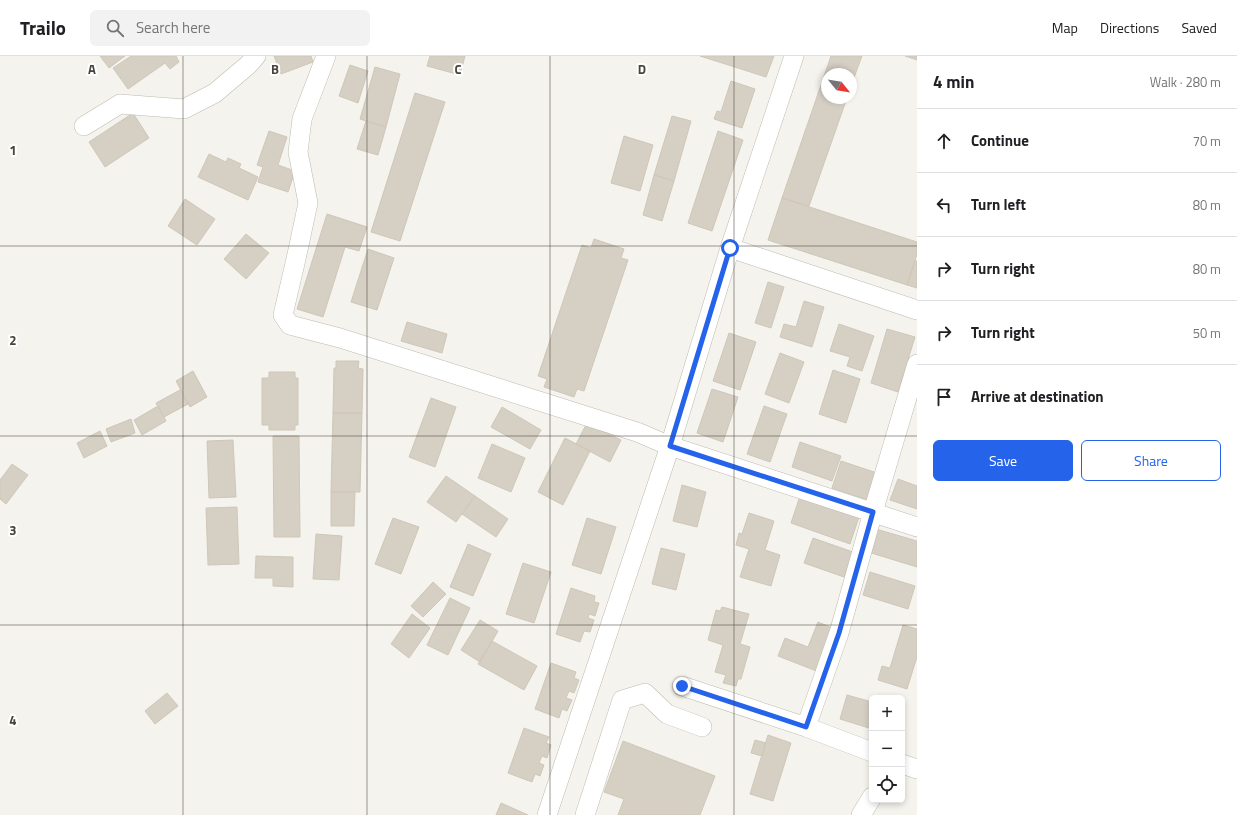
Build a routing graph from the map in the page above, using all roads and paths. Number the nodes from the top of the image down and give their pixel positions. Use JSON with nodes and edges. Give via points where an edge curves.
{"nodes":[{"id":1,"x":256,"y":56,"type":"edge"},
{"id":2,"x":326,"y":56,"type":"edge"},
{"id":3,"x":794,"y":56,"type":"edge"},
{"id":4,"x":84,"y":126,"type":"dead end"},
{"id":5,"x":730,"y":248,"type":"junction"},
{"id":6,"x":917,"y":310,"type":"edge"},
{"id":7,"x":917,"y":364,"type":"edge"},
{"id":8,"x":670,"y":446,"type":"junction"},
{"id":9,"x":873,"y":512,"type":"junction"},
{"id":10,"x":917,"y":527,"type":"edge"},
{"id":11,"x":682,"y":686,"type":"dead end"},
{"id":12,"x":702,"y":727,"type":"dead end"},
{"id":13,"x":806,"y":727,"type":"junction"},
{"id":14,"x":869,"y":751,"type":"edge"},
{"id":15,"x":905,"y":765,"type":"edge"},
{"id":16,"x":917,"y":769,"type":"edge"},
{"id":17,"x":869,"y":802,"type":"edge"},
{"id":18,"x":552,"y":814,"type":"edge"},
{"id":19,"x":585,"y":815,"type":"edge"},
{"id":20,"x":861,"y":815,"type":"edge"}],
"edges":[{"from":1,"to":4,"type":"street","via":[[215,93],[184,109],[120,104]]},
{"from":2,"to":8,"type":"street","via":[[302,119],[298,152],[308,203],[283,315],[290,325],[340,338],[637,432]]},
{"from":3,"to":5,"type":"street"},
{"from":5,"to":6,"type":"street"},
{"from":5,"to":8,"type":"street"},
{"from":7,"to":9,"type":"street"},
{"from":8,"to":9,"type":"street"},
{"from":8,"to":18,"type":"street"},
{"from":9,"to":10,"type":"street"},
{"from":9,"to":13,"type":"street","via":[[839,633]]},
{"from":11,"to":13,"type":"street"},
{"from":12,"to":19,"type":"street","via":[[667,714],[645,693],[622,700]]},
{"from":13,"to":14,"type":"street"},
{"from":15,"to":16,"type":"street"},
{"from":17,"to":20,"type":"street"}]}
